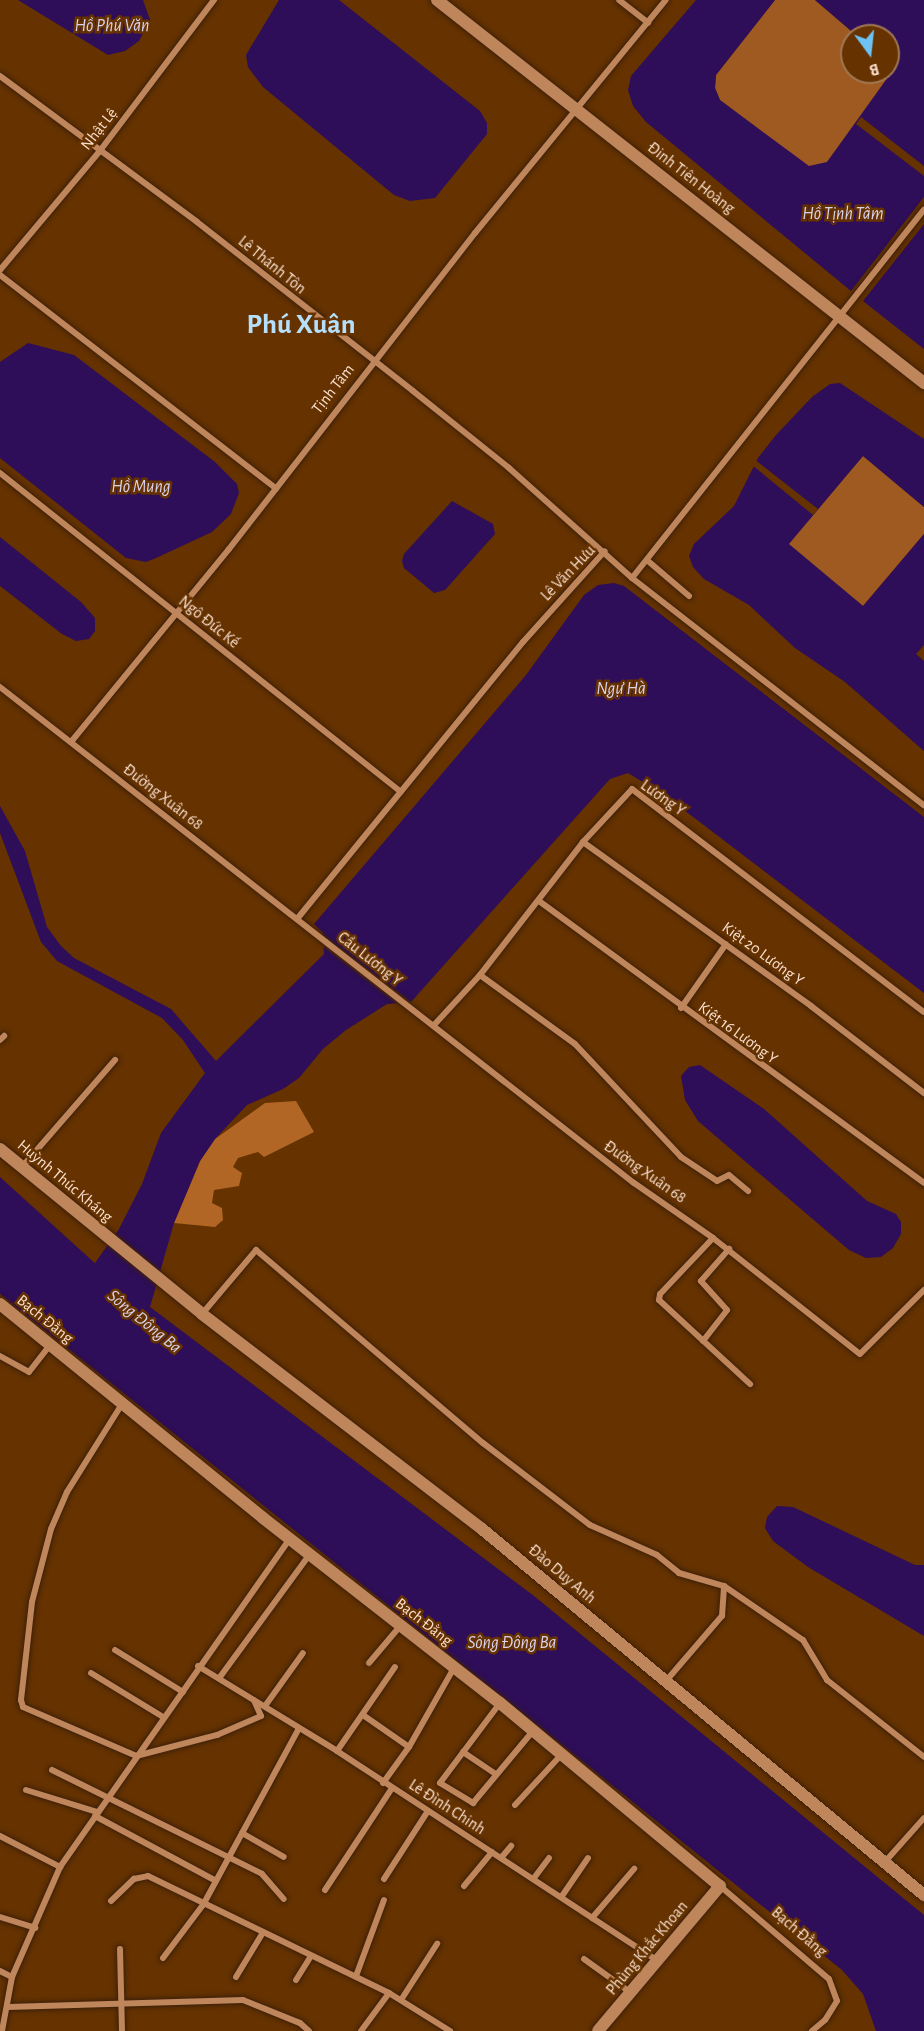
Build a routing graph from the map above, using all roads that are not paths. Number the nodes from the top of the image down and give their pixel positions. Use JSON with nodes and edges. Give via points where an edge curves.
{"nodes":[{"id":1,"x":214,"y":0,"type":"edge"},
{"id":2,"x":437,"y":0,"type":"edge"},
{"id":3,"x":619,"y":0,"type":"edge"},
{"id":4,"x":666,"y":0,"type":"edge"},
{"id":5,"x":648,"y":23,"type":"junction"},
{"id":6,"x":0,"y":77,"type":"edge"},
{"id":7,"x":578,"y":111,"type":"junction"},
{"id":8,"x":99,"y":152,"type":"junction"},
{"id":9,"x":924,"y":210,"type":"edge"},
{"id":10,"x":0,"y":270,"type":"edge"},
{"id":11,"x":0,"y":275,"type":"edge"},
{"id":12,"x":840,"y":317,"type":"junction"},
{"id":13,"x":373,"y":361,"type":"junction"},
{"id":14,"x":924,"y":383,"type":"edge"},
{"id":15,"x":0,"y":473,"type":"edge"},
{"id":16,"x":276,"y":488,"type":"junction"},
{"id":17,"x":605,"y":550,"type":"junction"},
{"id":18,"x":648,"y":561,"type":"junction"},
{"id":19,"x":632,"y":578,"type":"junction"},
{"id":20,"x":689,"y":596,"type":"dead end"},
{"id":21,"x":177,"y":614,"type":"junction"},
{"id":22,"x":0,"y":687,"type":"edge"},
{"id":23,"x":71,"y":742,"type":"junction"},
{"id":24,"x":400,"y":792,"type":"junction"},
{"id":25,"x":924,"y":805,"type":"edge"},
{"id":26,"x":583,"y":842,"type":"junction"},
{"id":27,"x":539,"y":901,"type":"junction"},
{"id":28,"x":297,"y":919,"type":"junction"},
{"id":29,"x":309,"y":929,"type":"joint"},
{"id":30,"x":726,"y":944,"type":"junction"},
{"id":31,"x":480,"y":975,"type":"junction"},
{"id":32,"x":681,"y":1008,"type":"junction"},
{"id":33,"x":414,"y":1011,"type":"joint"},
{"id":34,"x":924,"y":1012,"type":"edge"},
{"id":35,"x":434,"y":1025,"type":"junction"},
{"id":36,"x":115,"y":1060,"type":"dead end"},
{"id":37,"x":924,"y":1094,"type":"edge"},
{"id":38,"x":0,"y":1149,"type":"edge"},
{"id":39,"x":22,"y":1167,"type":"junction"},
{"id":40,"x":924,"y":1183,"type":"edge"},
{"id":41,"x":748,"y":1191,"type":"dead end"},
{"id":42,"x":713,"y":1238,"type":"junction"},
{"id":43,"x":729,"y":1249,"type":"junction"},
{"id":44,"x":170,"y":1288,"type":"joint"},
{"id":45,"x":924,"y":1290,"type":"edge"},
{"id":46,"x":0,"y":1304,"type":"edge"},
{"id":47,"x":202,"y":1314,"type":"junction"},
{"id":48,"x":703,"y":1341,"type":"junction"},
{"id":49,"x":50,"y":1345,"type":"junction"},
{"id":50,"x":0,"y":1356,"type":"edge"},
{"id":51,"x":750,"y":1384,"type":"dead end"},
{"id":52,"x":122,"y":1403,"type":"junction"},
{"id":53,"x":290,"y":1539,"type":"junction"},
{"id":54,"x":310,"y":1554,"type":"junction"},
{"id":55,"x":724,"y":1586,"type":"junction"},
{"id":56,"x":401,"y":1626,"type":"junction"},
{"id":57,"x":115,"y":1650,"type":"dead end"},
{"id":58,"x":303,"y":1653,"type":"dead end"},
{"id":59,"x":369,"y":1663,"type":"dead end"},
{"id":60,"x":198,"y":1666,"type":"junction"},
{"id":61,"x":455,"y":1666,"type":"junction"},
{"id":62,"x":395,"y":1667,"type":"dead end"},
{"id":63,"x":91,"y":1673,"type":"dead end"},
{"id":64,"x":220,"y":1677,"type":"junction"},
{"id":65,"x":666,"y":1681,"type":"junction"},
{"id":66,"x":183,"y":1692,"type":"junction"},
{"id":67,"x":254,"y":1700,"type":"junction"},
{"id":68,"x":500,"y":1703,"type":"junction"},
{"id":69,"x":265,"y":1706,"type":"junction"},
{"id":70,"x":363,"y":1715,"type":"junction"},
{"id":71,"x":163,"y":1717,"type":"junction"},
{"id":72,"x":299,"y":1728,"type":"junction"},
{"id":73,"x":533,"y":1731,"type":"junction"},
{"id":74,"x":409,"y":1747,"type":"junction"},
{"id":75,"x":337,"y":1751,"type":"junction"},
{"id":76,"x":463,"y":1752,"type":"junction"},
{"id":77,"x":563,"y":1753,"type":"junction"},
{"id":78,"x":136,"y":1756,"type":"junction"},
{"id":79,"x":924,"y":1757,"type":"edge"},
{"id":80,"x":52,"y":1770,"type":"dead end"},
{"id":81,"x":496,"y":1774,"type":"junction"},
{"id":82,"x":383,"y":1783,"type":"junction"},
{"id":83,"x":392,"y":1788,"type":"junction"},
{"id":84,"x":26,"y":1790,"type":"dead end"},
{"id":85,"x":109,"y":1795,"type":"junction"},
{"id":86,"x":515,"y":1805,"type":"dead end"},
{"id":87,"x":428,"y":1811,"type":"junction"},
{"id":88,"x":96,"y":1814,"type":"junction"},
{"id":89,"x":924,"y":1818,"type":"edge"},
{"id":90,"x":242,"y":1833,"type":"junction"},
{"id":91,"x":0,"y":1836,"type":"edge"},
{"id":92,"x":511,"y":1846,"type":"dead end"},
{"id":93,"x":492,"y":1852,"type":"junction"},
{"id":94,"x":284,"y":1857,"type":"dead end"},
{"id":95,"x":501,"y":1858,"type":"junction"},
{"id":96,"x":549,"y":1858,"type":"dead end"},
{"id":97,"x":588,"y":1858,"type":"dead end"},
{"id":98,"x":228,"y":1859,"type":"junction"},
{"id":99,"x":884,"y":1863,"type":"junction"},
{"id":100,"x":60,"y":1867,"type":"junction"},
{"id":101,"x":634,"y":1869,"type":"dead end"},
{"id":102,"x":534,"y":1878,"type":"junction"},
{"id":103,"x":384,"y":1879,"type":"dead end"},
{"id":104,"x":216,"y":1881,"type":"junction"},
{"id":105,"x":720,"y":1886,"type":"junction"},
{"id":106,"x":464,"y":1887,"type":"dead end"},
{"id":107,"x":325,"y":1890,"type":"dead end"},
{"id":108,"x":924,"y":1895,"type":"edge"},
{"id":109,"x":562,"y":1896,"type":"junction"},
{"id":110,"x":284,"y":1899,"type":"dead end"},
{"id":111,"x":384,"y":1900,"type":"dead end"},
{"id":112,"x":111,"y":1901,"type":"dead end"},
{"id":113,"x":202,"y":1905,"type":"junction"},
{"id":114,"x":0,"y":1917,"type":"edge"},
{"id":115,"x":592,"y":1918,"type":"junction"},
{"id":116,"x":35,"y":1928,"type":"junction"},
{"id":117,"x":262,"y":1934,"type":"junction"},
{"id":118,"x":437,"y":1944,"type":"dead end"},
{"id":119,"x":120,"y":1949,"type":"dead end"},
{"id":120,"x":311,"y":1956,"type":"junction"},
{"id":121,"x":163,"y":1958,"type":"dead end"},
{"id":122,"x":584,"y":1959,"type":"dead end"},
{"id":123,"x":659,"y":1962,"type":"junction"},
{"id":124,"x":0,"y":1971,"type":"edge"},
{"id":125,"x":356,"y":1976,"type":"junction"},
{"id":126,"x":12,"y":1977,"type":"junction"},
{"id":127,"x":236,"y":1977,"type":"dead end"},
{"id":128,"x":296,"y":1980,"type":"dead end"},
{"id":129,"x":389,"y":1993,"type":"junction"},
{"id":130,"x":631,"y":1993,"type":"junction"},
{"id":131,"x":401,"y":2000,"type":"junction"},
{"id":132,"x":121,"y":2004,"type":"junction"},
{"id":133,"x":8,"y":2007,"type":"junction"},
{"id":134,"x":2,"y":2031,"type":"edge"},
{"id":135,"x":122,"y":2031,"type":"edge"},
{"id":136,"x":309,"y":2031,"type":"edge"},
{"id":137,"x":361,"y":2031,"type":"edge"},
{"id":138,"x":450,"y":2031,"type":"edge"},
{"id":139,"x":598,"y":2031,"type":"edge"},
{"id":140,"x":812,"y":2031,"type":"edge"}],
"edges":[{"from":1,"to":8,"type":"street","name":"Nhật Lệ"},
{"from":2,"to":7,"type":"main road","name":"Đinh Tiên Hoàng"},
{"from":3,"to":5,"type":"street"},
{"from":4,"to":5,"type":"street","name":"Tịnh Tâm"},
{"from":5,"to":7,"type":"street","name":"Tịnh Tâm"},
{"from":6,"to":8,"type":"street","name":"Lê Thánh Tôn"},
{"from":7,"to":12,"type":"main road","name":"Đinh Tiên Hoàng"},
{"from":7,"to":13,"type":"street","name":"Tịnh Tâm"},
{"from":8,"to":10,"type":"street","name":"Nhật Lệ"},
{"from":8,"to":13,"type":"street","name":"Lê Thánh Tôn","via":[[197,222]]},
{"from":9,"to":12,"type":"street"},
{"from":11,"to":16,"type":"street"},
{"from":12,"to":14,"type":"main road","name":"Đinh Tiên Hoàng"},
{"from":12,"to":18,"type":"street"},
{"from":13,"to":16,"type":"street","name":"Tịnh Tâm"},
{"from":13,"to":17,"type":"street","name":"Lê Thánh Tôn"},
{"from":15,"to":21,"type":"street","name":"Ngô Đức Kế"},
{"from":16,"to":21,"type":"street","name":"Tịnh Tâm"},
{"from":17,"to":19,"type":"street","name":"Lê Văn Hưu"},
{"from":17,"to":24,"type":"street","name":"Lê Văn Hưu","via":[[522,642]]},
{"from":18,"to":19,"type":"street"},
{"from":18,"to":20,"type":"street"},
{"from":19,"to":25,"type":"street"},
{"from":21,"to":23,"type":"street","name":"Tịnh Tâm"},
{"from":21,"to":24,"type":"street","name":"Ngô Đức Kế"},
{"from":22,"to":23,"type":"street","name":"Đường Xuân 68"},
{"from":23,"to":28,"type":"street","name":"Đường Xuân 68"},
{"from":24,"to":28,"type":"street","name":"Lê Văn Hưu"},
{"from":26,"to":27,"type":"street","name":"Lương Y"},
{"from":26,"to":30,"type":"street","name":"Kiệt 20 Lương Y"},
{"from":26,"to":34,"type":"street","name":"Lương Y","via":[[632,789]]},
{"from":27,"to":31,"type":"street","name":"Lương Y"},
{"from":27,"to":32,"type":"street","name":"Kiệt 16 Lương Y"},
{"from":28,"to":29,"type":"street","name":"Đường Xuân 68"},
{"from":29,"to":33,"type":"street","name":"Cầu Lương Y"},
{"from":30,"to":32,"type":"street"},
{"from":30,"to":37,"type":"street","name":"Kiệt 20 Lương Y"},
{"from":31,"to":35,"type":"street","name":"Lương Y"},
{"from":31,"to":41,"type":"street","via":[[575,1044],[681,1157],[717,1181],[729,1175]]},
{"from":32,"to":40,"type":"street","name":"Kiệt 16 Lương Y"},
{"from":33,"to":35,"type":"street","name":"Đường Xuân 68"},
{"from":35,"to":42,"type":"street","name":"Đường Xuân 68","via":[[634,1184]]},
{"from":36,"to":39,"type":"street"},
{"from":38,"to":39,"type":"main road","name":"Huỳnh Thúc Kháng"},
{"from":39,"to":44,"type":"main road","name":"Huỳnh Thúc Kháng"},
{"from":42,"to":43,"type":"street","name":"Đường Xuân 68"},
{"from":42,"to":48,"type":"street","via":[[659,1295],[663,1306]]},
{"from":43,"to":45,"type":"street","name":"Đường Xuân 68","via":[[861,1354]]},
{"from":43,"to":48,"type":"street","via":[[701,1281],[727,1310]]},
{"from":44,"to":47,"type":"main road","name":"Đào Duy Anh"},
{"from":46,"to":49,"type":"main road","name":"Bạch Đằng"},
{"from":47,"to":55,"type":"street","via":[[256,1250],[483,1443],[590,1525],[657,1555],[679,1573]]},
{"from":47,"to":65,"type":"main road","name":"Đào Duy Anh","via":[[474,1522]]},
{"from":48,"to":51,"type":"street"},
{"from":49,"to":50,"type":"street","via":[[29,1372]]},
{"from":49,"to":52,"type":"main road","name":"Bạch Đằng"},
{"from":52,"to":53,"type":"main road","name":"Bạch Đằng"},
{"from":52,"to":78,"type":"street","via":[[67,1492],[51,1529],[32,1602],[21,1700],[33,1713]]},
{"from":53,"to":54,"type":"main road","name":"Bạch Đằng"},
{"from":53,"to":60,"type":"street"},
{"from":54,"to":56,"type":"main road","name":"Bạch Đằng"},
{"from":54,"to":64,"type":"street"},
{"from":55,"to":65,"type":"street","via":[[722,1616]]},
{"from":55,"to":79,"type":"street","via":[[803,1640],[827,1680]]},
{"from":56,"to":59,"type":"street"},
{"from":56,"to":61,"type":"main road","name":"Bạch Đằng"},
{"from":57,"to":66,"type":"street"},
{"from":58,"to":69,"type":"street"},
{"from":60,"to":64,"type":"street","name":"Lê Đình Chinh"},
{"from":60,"to":66,"type":"street"},
{"from":61,"to":68,"type":"main road","name":"Bạch Đằng"},
{"from":61,"to":74,"type":"street"},
{"from":62,"to":70,"type":"street"},
{"from":63,"to":71,"type":"street"},
{"from":64,"to":67,"type":"street","name":"Lê Đình Chinh"},
{"from":65,"to":99,"type":"main road","name":"Đào Duy Anh"},
{"from":66,"to":71,"type":"street"},
{"from":67,"to":69,"type":"street","name":"Lê Đình Chinh"},
{"from":67,"to":78,"type":"street","via":[[261,1716],[217,1735]]},
{"from":68,"to":73,"type":"main road","name":"Bạch Đằng"},
{"from":68,"to":76,"type":"street"},
{"from":69,"to":72,"type":"street","name":"Lê Đình Chinh"},
{"from":70,"to":74,"type":"street"},
{"from":70,"to":75,"type":"street"},
{"from":71,"to":78,"type":"street"},
{"from":72,"to":75,"type":"street","name":"Lê Đình Chinh"},
{"from":72,"to":90,"type":"street"},
{"from":73,"to":77,"type":"main road","name":"Bạch Đằng"},
{"from":73,"to":81,"type":"street"},
{"from":74,"to":82,"type":"street"},
{"from":75,"to":82,"type":"street","name":"Lê Đình Chinh"},
{"from":76,"to":81,"type":"street"},
{"from":76,"to":81,"type":"street","via":[[440,1783],[473,1803]]},
{"from":77,"to":86,"type":"street"},
{"from":77,"to":105,"type":"main road","name":"Bạch Đằng"},
{"from":78,"to":85,"type":"street"},
{"from":80,"to":85,"type":"street"},
{"from":82,"to":83,"type":"street","name":"Lê Đình Chinh"},
{"from":83,"to":87,"type":"street","name":"Lê Đình Chinh"},
{"from":83,"to":107,"type":"street"},
{"from":84,"to":88,"type":"street"},
{"from":85,"to":88,"type":"street"},
{"from":85,"to":98,"type":"street"},
{"from":87,"to":93,"type":"street","name":"Lê Đình Chinh"},
{"from":87,"to":103,"type":"street"},
{"from":88,"to":100,"type":"street"},
{"from":88,"to":104,"type":"street"},
{"from":89,"to":99,"type":"street"},
{"from":90,"to":94,"type":"street"},
{"from":90,"to":98,"type":"street"},
{"from":91,"to":100,"type":"street"},
{"from":92,"to":95,"type":"street"},
{"from":93,"to":95,"type":"street","name":"Lê Đình Chinh"},
{"from":93,"to":106,"type":"street"},
{"from":95,"to":102,"type":"street","name":"Lê Đình Chinh"},
{"from":96,"to":102,"type":"street"},
{"from":97,"to":109,"type":"street"},
{"from":98,"to":104,"type":"street"},
{"from":98,"to":110,"type":"street","via":[[262,1874]]},
{"from":99,"to":108,"type":"main road","name":"Đào Duy Anh"},
{"from":100,"to":116,"type":"street"},
{"from":101,"to":115,"type":"street"},
{"from":102,"to":109,"type":"street","name":"Lê Đình Chinh"},
{"from":104,"to":113,"type":"street"},
{"from":105,"to":123,"type":"main road","name":"Phùng Khắc Khoan"},
{"from":105,"to":140,"type":"street","name":"Bạch Đằng","via":[[829,1979],[837,2001]]},
{"from":109,"to":115,"type":"street","name":"Lê Đình Chinh"},
{"from":111,"to":125,"type":"street"},
{"from":112,"to":113,"type":"street","via":[[134,1879],[145,1875]]},
{"from":113,"to":117,"type":"street"},
{"from":113,"to":121,"type":"street"},
{"from":114,"to":116,"type":"street"},
{"from":115,"to":123,"type":"street","name":"Lê Đình Chinh"},
{"from":116,"to":126,"type":"street"},
{"from":117,"to":120,"type":"street"},
{"from":117,"to":127,"type":"street"},
{"from":118,"to":131,"type":"street"},
{"from":119,"to":132,"type":"street"},
{"from":120,"to":125,"type":"street"},
{"from":120,"to":128,"type":"street"},
{"from":122,"to":130,"type":"street"},
{"from":123,"to":130,"type":"main road","name":"Phùng Khắc Khoan"},
{"from":124,"to":126,"type":"street"},
{"from":125,"to":129,"type":"street"},
{"from":126,"to":133,"type":"street"},
{"from":129,"to":131,"type":"street"},
{"from":129,"to":137,"type":"street"},
{"from":130,"to":139,"type":"main road","name":"Phùng Khắc Khoan"},
{"from":131,"to":138,"type":"street"},
{"from":132,"to":133,"type":"street"},
{"from":132,"to":135,"type":"street"},
{"from":132,"to":136,"type":"street","via":[[249,2001],[300,2023]]},
{"from":133,"to":134,"type":"street"}]}
